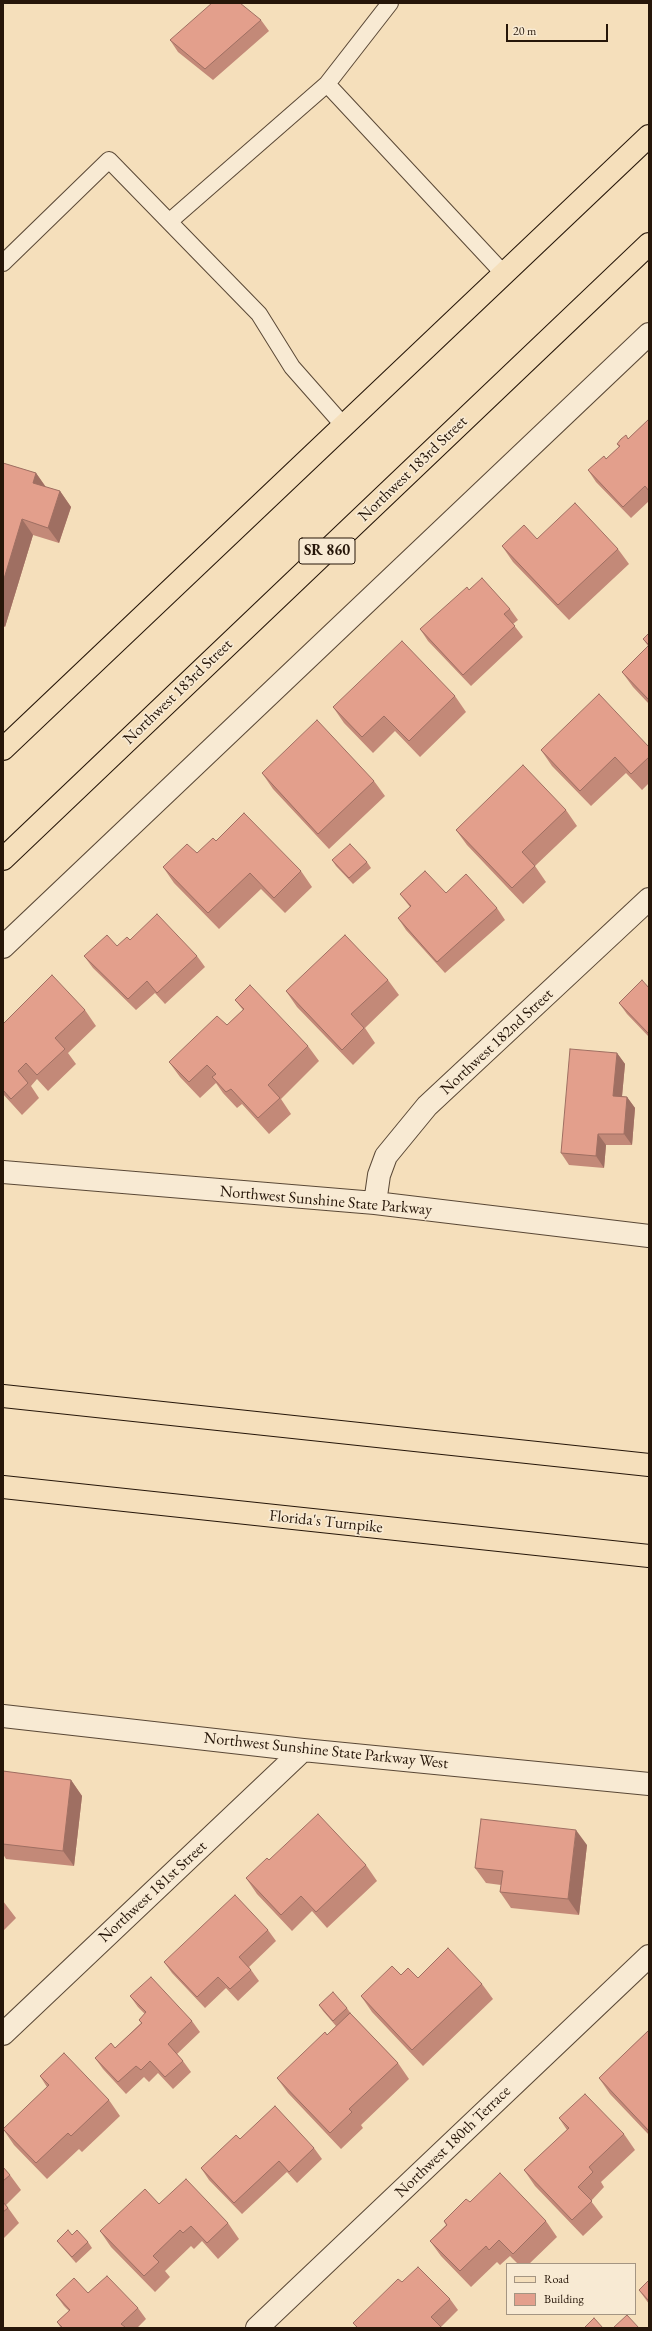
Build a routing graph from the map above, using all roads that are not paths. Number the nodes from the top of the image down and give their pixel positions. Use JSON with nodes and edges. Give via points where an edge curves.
{"nodes":[{"id":1,"x":390,"y":3,"type":"edge"},
{"id":2,"x":327,"y":84,"type":"junction"},
{"id":3,"x":649,"y":136,"type":"edge"},
{"id":4,"x":170,"y":221,"type":"junction"},
{"id":5,"x":649,"y":244,"type":"edge"},
{"id":6,"x":3,"y":264,"type":"edge"},
{"id":7,"x":504,"y":274,"type":"junction"},
{"id":8,"x":649,"y":334,"type":"edge"},
{"id":9,"x":344,"y":426,"type":"junction"},
{"id":10,"x":3,"y":749,"type":"edge"},
{"id":11,"x":3,"y":859,"type":"edge"},
{"id":12,"x":649,"y":899,"type":"edge"},
{"id":13,"x":3,"y":946,"type":"edge"},
{"id":14,"x":3,"y":1172,"type":"edge"},
{"id":15,"x":375,"y":1203,"type":"junction"},
{"id":16,"x":649,"y":1236,"type":"edge"},
{"id":17,"x":3,"y":1396,"type":"edge"},
{"id":18,"x":649,"y":1464,"type":"edge"},
{"id":19,"x":3,"y":1487,"type":"edge"},
{"id":20,"x":649,"y":1556,"type":"edge"},
{"id":21,"x":3,"y":1716,"type":"edge"},
{"id":22,"x":303,"y":1750,"type":"junction"},
{"id":23,"x":649,"y":1784,"type":"edge"},
{"id":24,"x":649,"y":1956,"type":"edge"},
{"id":25,"x":3,"y":2034,"type":"edge"},
{"id":26,"x":257,"y":2328,"type":"edge"}],
"edges":[{"from":1,"to":2,"type":"lane"},
{"from":2,"to":4,"type":"lane"},
{"from":2,"to":7,"type":"lane"},
{"from":3,"to":7,"type":"main road"},
{"from":4,"to":6,"type":"lane","via":[[109,160]]},
{"from":4,"to":9,"type":"lane","via":[[259,314],[292,367]]},
{"from":5,"to":11,"type":"main road","name":"Northwest 183rd Street","number":"SR 860"},
{"from":7,"to":9,"type":"main road"},
{"from":8,"to":13,"type":"street"},
{"from":9,"to":10,"type":"main road"},
{"from":12,"to":15,"type":"street","name":"Northwest 182nd Street","via":[[427,1106],[386,1156],[379,1175]]},
{"from":14,"to":15,"type":"street","name":"Northwest Sunshine State Parkway"},
{"from":15,"to":16,"type":"street","name":"Northwest Sunshine State Parkway"},
{"from":17,"to":18,"type":"main road"},
{"from":19,"to":20,"type":"main road","name":"Florida's Turnpike"},
{"from":21,"to":22,"type":"street","name":"Northwest Sunshine State Parkway West"},
{"from":22,"to":23,"type":"street","name":"Northwest Sunshine State Parkway West"},
{"from":22,"to":25,"type":"street","name":"Northwest 181st Street"},
{"from":24,"to":26,"type":"street","name":"Northwest 180th Terrace"}]}
